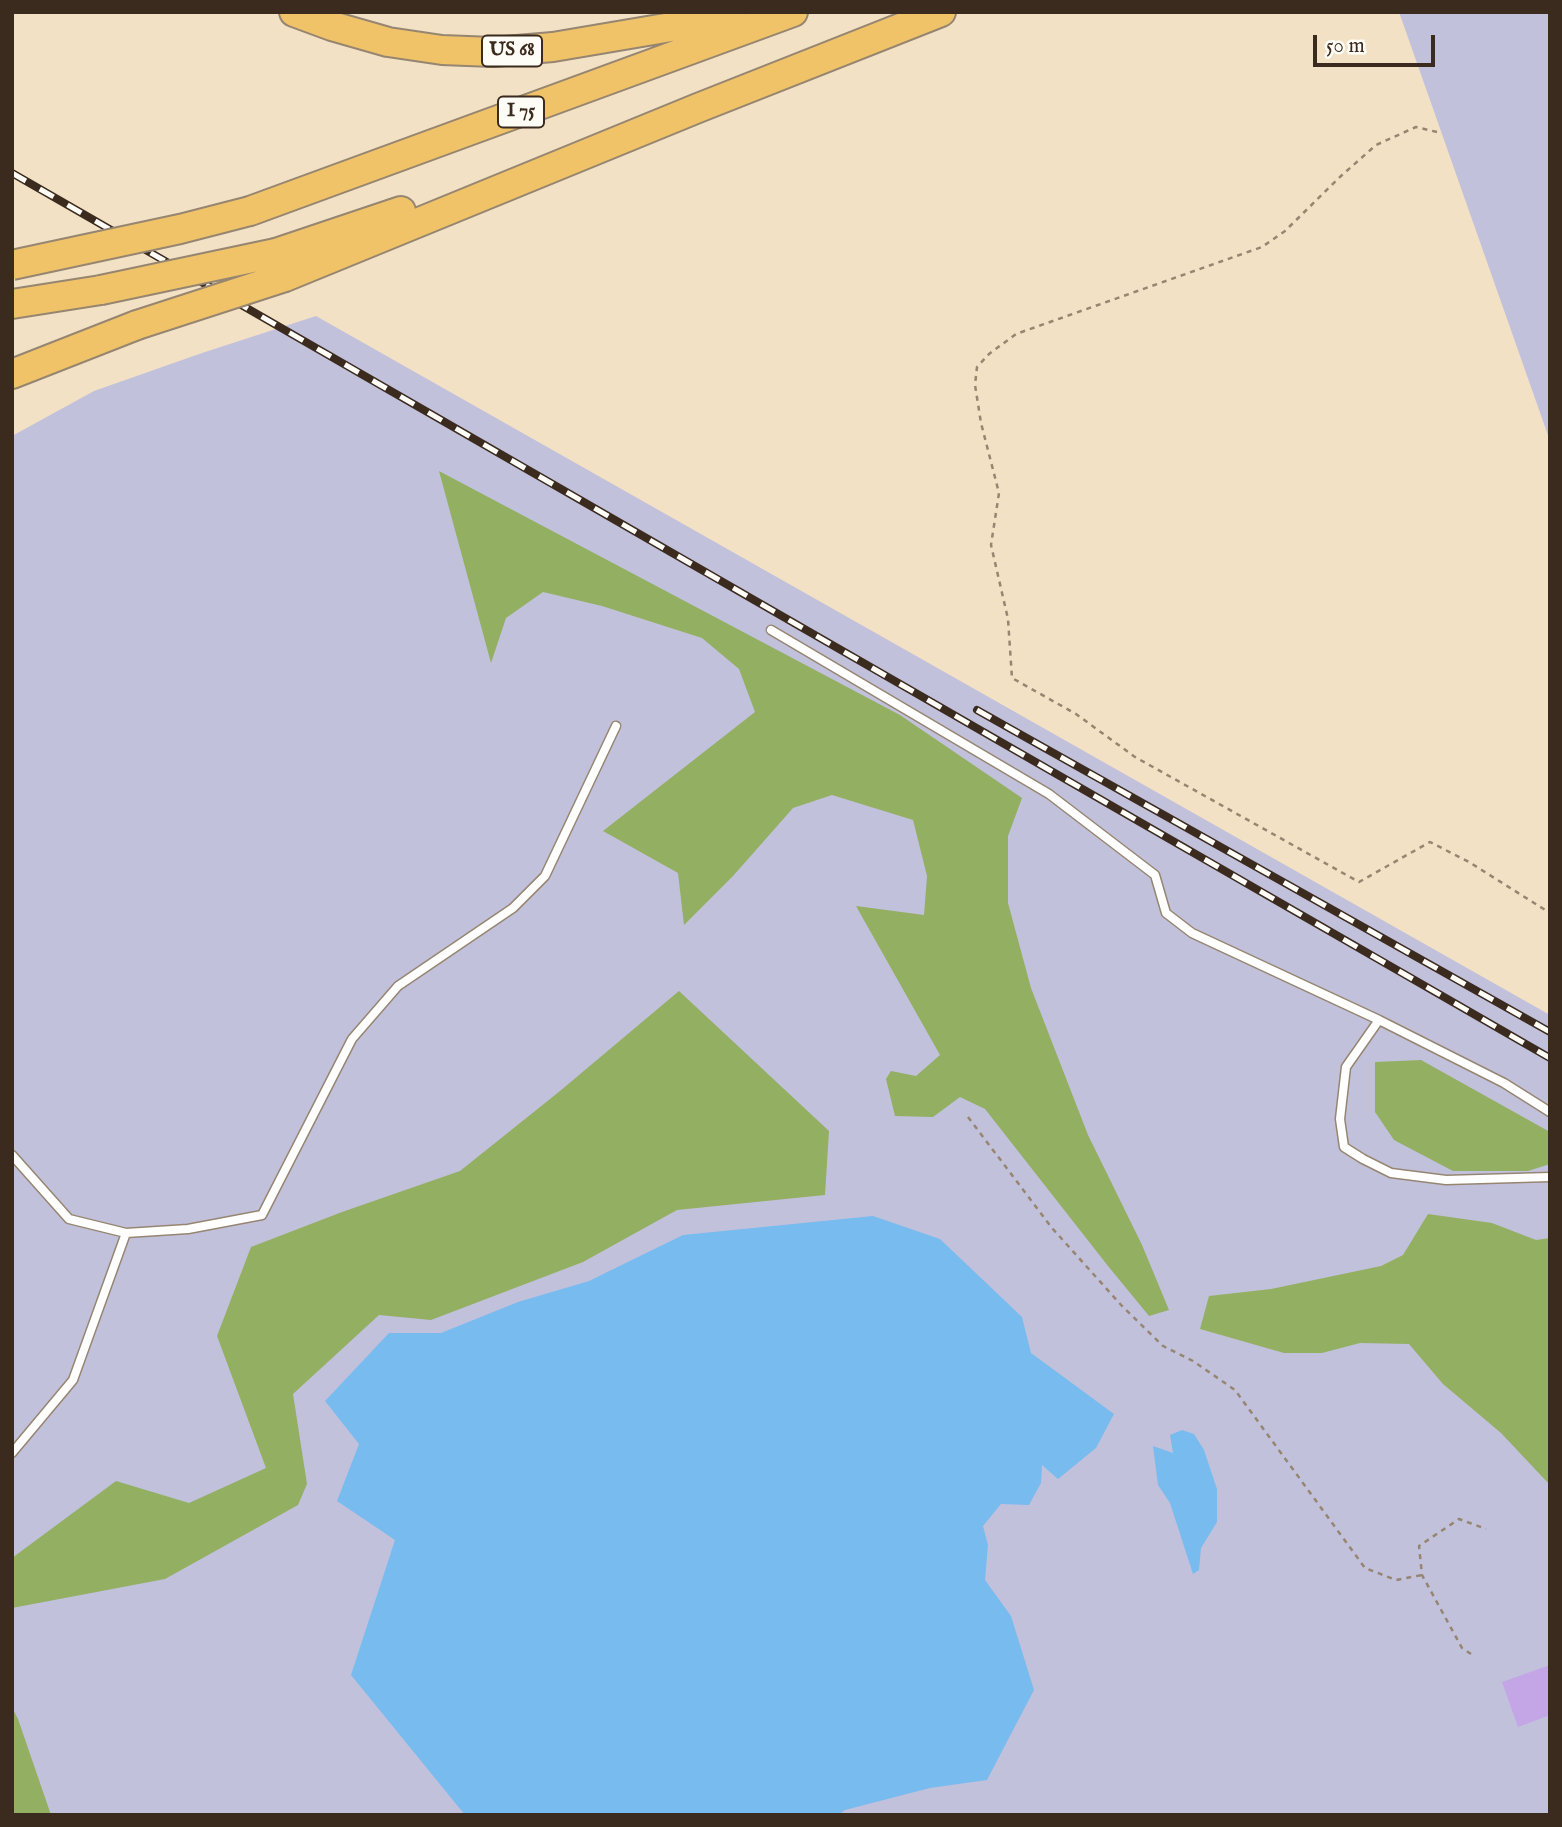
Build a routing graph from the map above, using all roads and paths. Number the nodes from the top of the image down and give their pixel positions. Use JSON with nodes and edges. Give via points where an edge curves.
{"nodes":[{"id":1,"x":294,"y":12,"type":"edge"},
{"id":2,"x":732,"y":12,"type":"edge"},
{"id":3,"x":793,"y":12,"type":"edge"},
{"id":4,"x":941,"y":12,"type":"edge"},
{"id":5,"x":1437,"y":132,"type":"dead end"},
{"id":6,"x":12,"y":265,"type":"edge"},
{"id":7,"x":280,"y":265,"type":"junction"},
{"id":8,"x":12,"y":304,"type":"edge"},
{"id":9,"x":12,"y":374,"type":"edge"},
{"id":10,"x":771,"y":630,"type":"dead end"},
{"id":11,"x":616,"y":726,"type":"dead end"},
{"id":12,"x":1550,"y":912,"type":"edge"},
{"id":13,"x":1379,"y":1020,"type":"junction"},
{"id":14,"x":1550,"y":1112,"type":"edge"},
{"id":15,"x":968,"y":1117,"type":"dead end"},
{"id":16,"x":12,"y":1155,"type":"edge"},
{"id":17,"x":1550,"y":1177,"type":"edge"},
{"id":18,"x":126,"y":1233,"type":"junction"},
{"id":19,"x":12,"y":1452,"type":"edge"},
{"id":20,"x":1486,"y":1529,"type":"dead end"},
{"id":21,"x":1422,"y":1575,"type":"junction"},
{"id":22,"x":1471,"y":1654,"type":"dead end"}],
"edges":[{"from":1,"to":2,"type":"highway","number":"US 68","via":[[388,42],[493,52],[567,45]]},
{"from":3,"to":6,"type":"highway","number":"I 75","bridge":true,"via":[[250,211]]},
{"from":4,"to":7,"type":"highway"},
{"from":5,"to":12,"type":"path","via":[[1416,127],[1377,145],[1286,231],[1262,247],[1016,334],[989,354],[977,368],[975,385],[999,493],[991,545],[1008,619],[1012,678],[1076,714],[1135,757],[1359,883],[1430,842]]},
{"from":7,"to":8,"type":"highway","bridge":true},
{"from":7,"to":9,"type":"highway","bridge":true},
{"from":10,"to":13,"type":"lane","via":[[1049,794],[1155,875],[1166,913],[1192,933]]},
{"from":11,"to":18,"type":"lane","via":[[545,876],[513,908],[398,986],[352,1039],[262,1215],[188,1230]]},
{"from":13,"to":14,"type":"lane","via":[[1504,1083]]},
{"from":13,"to":17,"type":"lane","via":[[1346,1067],[1340,1119],[1344,1147],[1391,1172],[1446,1180]]},
{"from":15,"to":21,"type":"path","via":[[1052,1228],[1122,1306],[1163,1346],[1235,1390],[1365,1568],[1396,1580]]},
{"from":16,"to":18,"type":"lane","via":[[69,1219]]},
{"from":18,"to":19,"type":"lane","via":[[73,1380]]},
{"from":20,"to":21,"type":"path","via":[[1459,1519],[1419,1546]]},
{"from":21,"to":22,"type":"path","via":[[1462,1648]]}]}
